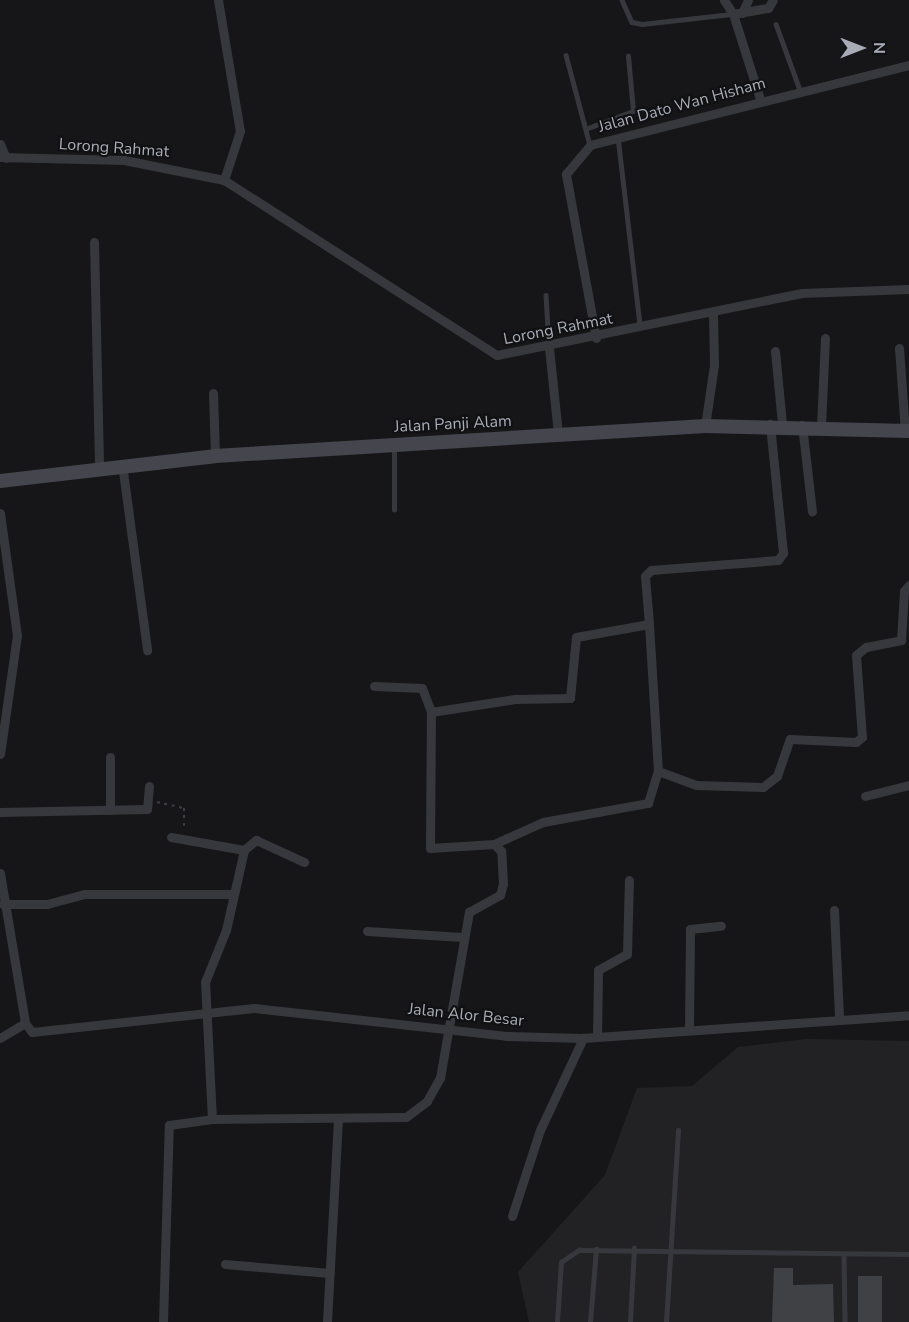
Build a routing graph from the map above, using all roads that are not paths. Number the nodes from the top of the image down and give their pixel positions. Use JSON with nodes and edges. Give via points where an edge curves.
{"nodes":[{"id":1,"x":218,"y":0,"type":"edge"},
{"id":2,"x":622,"y":0,"type":"edge"},
{"id":3,"x":724,"y":0,"type":"edge"},
{"id":4,"x":748,"y":0,"type":"edge"},
{"id":5,"x":773,"y":0,"type":"edge"},
{"id":6,"x":737,"y":14,"type":"junction"},
{"id":7,"x":776,"y":24,"type":"dead end"},
{"id":8,"x":566,"y":55,"type":"dead end"},
{"id":9,"x":628,"y":56,"type":"dead end"},
{"id":10,"x":909,"y":65,"type":"edge"},
{"id":11,"x":800,"y":90,"type":"junction"},
{"id":12,"x":760,"y":99,"type":"junction"},
{"id":13,"x":588,"y":128,"type":"junction"},
{"id":14,"x":618,"y":136,"type":"junction"},
{"id":15,"x":0,"y":144,"type":"edge"},
{"id":16,"x":590,"y":146,"type":"junction"},
{"id":17,"x":3,"y":157,"type":"edge"},
{"id":18,"x":224,"y":180,"type":"junction"},
{"id":19,"x":94,"y":242,"type":"dead end"},
{"id":20,"x":909,"y":289,"type":"edge"},
{"id":21,"x":546,"y":295,"type":"dead end"},
{"id":22,"x":713,"y":313,"type":"junction"},
{"id":23,"x":640,"y":328,"type":"junction"},
{"id":24,"x":596,"y":338,"type":"junction"},
{"id":25,"x":825,"y":338,"type":"dead end"},
{"id":26,"x":549,"y":348,"type":"junction"},
{"id":27,"x":900,"y":348,"type":"dead end"},
{"id":28,"x":775,"y":351,"type":"dead end"},
{"id":29,"x":213,"y":393,"type":"dead end"},
{"id":30,"x":776,"y":424,"type":"junction"},
{"id":31,"x":802,"y":425,"type":"junction"},
{"id":32,"x":705,"y":426,"type":"junction"},
{"id":33,"x":821,"y":426,"type":"junction"},
{"id":34,"x":907,"y":431,"type":"edge"},
{"id":35,"x":558,"y":434,"type":"junction"},
{"id":36,"x":394,"y":444,"type":"junction"},
{"id":37,"x":215,"y":456,"type":"junction"},
{"id":38,"x":122,"y":464,"type":"junction"},
{"id":39,"x":99,"y":466,"type":"junction"},
{"id":40,"x":0,"y":481,"type":"edge"},
{"id":41,"x":394,"y":510,"type":"dead end"},
{"id":42,"x":812,"y":511,"type":"dead end"},
{"id":43,"x":0,"y":513,"type":"edge"},
{"id":44,"x":909,"y":585,"type":"edge"},
{"id":45,"x":649,"y":624,"type":"junction"},
{"id":46,"x":147,"y":650,"type":"dead end"},
{"id":47,"x":374,"y":686,"type":"dead end"},
{"id":48,"x":431,"y":712,"type":"junction"},
{"id":49,"x":0,"y":754,"type":"edge"},
{"id":50,"x":110,"y":757,"type":"dead end"},
{"id":51,"x":658,"y":771,"type":"junction"},
{"id":52,"x":909,"y":785,"type":"edge"},
{"id":53,"x":149,"y":786,"type":"dead end"},
{"id":54,"x":865,"y":796,"type":"dead end"},
{"id":55,"x":110,"y":810,"type":"junction"},
{"id":56,"x":0,"y":812,"type":"edge"},
{"id":57,"x":171,"y":837,"type":"dead end"},
{"id":58,"x":494,"y":844,"type":"junction"},
{"id":59,"x":244,"y":850,"type":"junction"},
{"id":60,"x":304,"y":862,"type":"dead end"},
{"id":61,"x":0,"y":873,"type":"edge"},
{"id":62,"x":629,"y":880,"type":"dead end"},
{"id":63,"x":233,"y":894,"type":"junction"},
{"id":64,"x":3,"y":904,"type":"junction"},
{"id":65,"x":834,"y":910,"type":"dead end"},
{"id":66,"x":722,"y":926,"type":"dead end"},
{"id":67,"x":367,"y":931,"type":"dead end"},
{"id":68,"x":462,"y":937,"type":"junction"},
{"id":69,"x":206,"y":1013,"type":"junction"},
{"id":70,"x":909,"y":1015,"type":"edge"},
{"id":71,"x":839,"y":1017,"type":"junction"},
{"id":72,"x":25,"y":1023,"type":"junction"},
{"id":73,"x":689,"y":1028,"type":"junction"},
{"id":74,"x":449,"y":1030,"type":"junction"},
{"id":75,"x":597,"y":1037,"type":"junction"},
{"id":76,"x":0,"y":1038,"type":"edge"},
{"id":77,"x":583,"y":1038,"type":"junction"},
{"id":78,"x":212,"y":1119,"type":"junction"},
{"id":79,"x":338,"y":1119,"type":"junction"},
{"id":80,"x":678,"y":1130,"type":"dead end"},
{"id":81,"x":512,"y":1216,"type":"dead end"},
{"id":82,"x":634,"y":1248,"type":"junction"},
{"id":83,"x":596,"y":1249,"type":"junction"},
{"id":84,"x":669,"y":1249,"type":"junction"},
{"id":85,"x":909,"y":1254,"type":"edge"},
{"id":86,"x":844,"y":1256,"type":"junction"},
{"id":87,"x":225,"y":1264,"type":"dead end"},
{"id":88,"x":330,"y":1273,"type":"junction"},
{"id":89,"x":163,"y":1322,"type":"edge"},
{"id":90,"x":327,"y":1322,"type":"edge"},
{"id":91,"x":557,"y":1322,"type":"edge"},
{"id":92,"x":590,"y":1322,"type":"edge"},
{"id":93,"x":630,"y":1322,"type":"edge"},
{"id":94,"x":666,"y":1322,"type":"edge"},
{"id":95,"x":845,"y":1322,"type":"edge"}],
"edges":[{"from":1,"to":18,"type":"street","via":[[240,131]]},
{"from":2,"to":6,"type":"lane","via":[[632,22],[642,24]]},
{"from":3,"to":6,"type":"street"},
{"from":4,"to":6,"type":"street"},
{"from":5,"to":6,"type":"street","via":[[768,8]]},
{"from":6,"to":12,"type":"street"},
{"from":7,"to":11,"type":"lane"},
{"from":8,"to":13,"type":"lane"},
{"from":9,"to":13,"type":"lane","via":[[633,111]]},
{"from":10,"to":11,"type":"street","name":"Jalan Dato Wan Hisham"},
{"from":11,"to":12,"type":"street","name":"Jalan Dato Wan Hisham"},
{"from":12,"to":14,"type":"street","name":"Jalan Dato Wan Hisham"},
{"from":13,"to":16,"type":"lane"},
{"from":14,"to":16,"type":"street","name":"Jalan Dato Wan Hisham"},
{"from":14,"to":23,"type":"lane"},
{"from":15,"to":17,"type":"street"},
{"from":16,"to":24,"type":"street","name":"Jalan Dato Wan Hisham","via":[[566,174]]},
{"from":17,"to":18,"type":"street","name":"Lorong Rahmat","via":[[124,160]]},
{"from":18,"to":26,"type":"street","name":"Lorong Rahmat","via":[[497,356]]},
{"from":19,"to":39,"type":"street"},
{"from":20,"to":22,"type":"street","name":"Lorong Rahmat","via":[[834,289]]},
{"from":21,"to":26,"type":"lane"},
{"from":22,"to":23,"type":"street","name":"Lorong Rahmat"},
{"from":22,"to":32,"type":"street","via":[[714,365]]},
{"from":23,"to":24,"type":"street","name":"Lorong Rahmat"},
{"from":24,"to":26,"type":"street","name":"Lorong Rahmat"},
{"from":25,"to":33,"type":"street"},
{"from":26,"to":35,"type":"street"},
{"from":27,"to":34,"type":"street"},
{"from":28,"to":30,"type":"street"},
{"from":29,"to":37,"type":"street"},
{"from":30,"to":31,"type":"main road","name":"Jalan Panji Alam"},
{"from":30,"to":32,"type":"main road","name":"Jalan Panji Alam"},
{"from":30,"to":45,"type":"street","via":[[783,553],[764,564],[651,570],[645,576]]},
{"from":31,"to":33,"type":"main road","name":"Jalan Panji Alam"},
{"from":31,"to":42,"type":"street"},
{"from":32,"to":35,"type":"main road","name":"Jalan Panji Alam"},
{"from":33,"to":34,"type":"main road","name":"Jalan Panji Alam"},
{"from":35,"to":36,"type":"main road","name":"Jalan Panji Alam"},
{"from":36,"to":37,"type":"main road","name":"Jalan Panji Alam"},
{"from":36,"to":41,"type":"lane"},
{"from":37,"to":38,"type":"main road","name":"Jalan Panji Alam"},
{"from":38,"to":39,"type":"main road","name":"Jalan Panji Alam"},
{"from":38,"to":46,"type":"street"},
{"from":39,"to":40,"type":"main road","name":"Jalan Panji Alam"},
{"from":43,"to":49,"type":"street","via":[[17,644]]},
{"from":44,"to":51,"type":"street","via":[[904,591],[901,640],[866,647],[856,655],[862,737],[856,742],[790,739],[777,777],[764,787],[696,785]]},
{"from":45,"to":48,"type":"street","via":[[576,638],[570,698],[515,699]]},
{"from":45,"to":51,"type":"street"},
{"from":47,"to":48,"type":"street","via":[[422,688]]},
{"from":48,"to":58,"type":"street","via":[[430,848]]},
{"from":50,"to":55,"type":"street"},
{"from":51,"to":58,"type":"street","via":[[652,795],[641,807],[579,812],[516,830]]},
{"from":52,"to":54,"type":"street"},
{"from":53,"to":55,"type":"street","via":[[147,809]]},
{"from":55,"to":56,"type":"street"},
{"from":57,"to":59,"type":"street"},
{"from":58,"to":68,"type":"street","via":[[501,851],[500,895],[469,912]]},
{"from":59,"to":60,"type":"street","via":[[256,840]]},
{"from":59,"to":63,"type":"street"},
{"from":61,"to":64,"type":"street"},
{"from":62,"to":75,"type":"street","via":[[627,954],[598,969]]},
{"from":63,"to":64,"type":"street","via":[[85,894],[47,904]]},
{"from":63,"to":69,"type":"street","via":[[226,930],[205,982]]},
{"from":64,"to":72,"type":"street"},
{"from":65,"to":71,"type":"street"},
{"from":66,"to":73,"type":"street","via":[[690,929]]},
{"from":67,"to":68,"type":"street"},
{"from":68,"to":74,"type":"street"},
{"from":69,"to":72,"type":"street","name":"Jalan Alor Besar","via":[[41,1033]]},
{"from":69,"to":74,"type":"street","name":"Jalan Alor Besar","via":[[274,1010]]},
{"from":69,"to":78,"type":"street"},
{"from":70,"to":71,"type":"street","name":"Jalan Alor Besar"},
{"from":71,"to":73,"type":"street","name":"Jalan Alor Besar"},
{"from":72,"to":76,"type":"street"},
{"from":73,"to":75,"type":"street","name":"Jalan Alor Besar"},
{"from":74,"to":77,"type":"street","name":"Jalan Alor Besar"},
{"from":74,"to":79,"type":"street","via":[[440,1078],[427,1101],[406,1117]]},
{"from":75,"to":77,"type":"street","name":"Jalan Alor Besar"},
{"from":77,"to":81,"type":"street","via":[[540,1130]]},
{"from":78,"to":79,"type":"street"},
{"from":78,"to":89,"type":"street","via":[[174,1123],[166,1129],[169,1269]]},
{"from":79,"to":88,"type":"street"},
{"from":80,"to":84,"type":"lane"},
{"from":82,"to":83,"type":"lane"},
{"from":82,"to":84,"type":"lane"},
{"from":82,"to":93,"type":"lane"},
{"from":83,"to":91,"type":"lane","via":[[565,1256]]},
{"from":83,"to":92,"type":"lane"},
{"from":84,"to":86,"type":"lane"},
{"from":84,"to":94,"type":"lane"},
{"from":85,"to":86,"type":"lane"},
{"from":86,"to":95,"type":"lane"},
{"from":87,"to":88,"type":"street"},
{"from":88,"to":90,"type":"street"}]}
